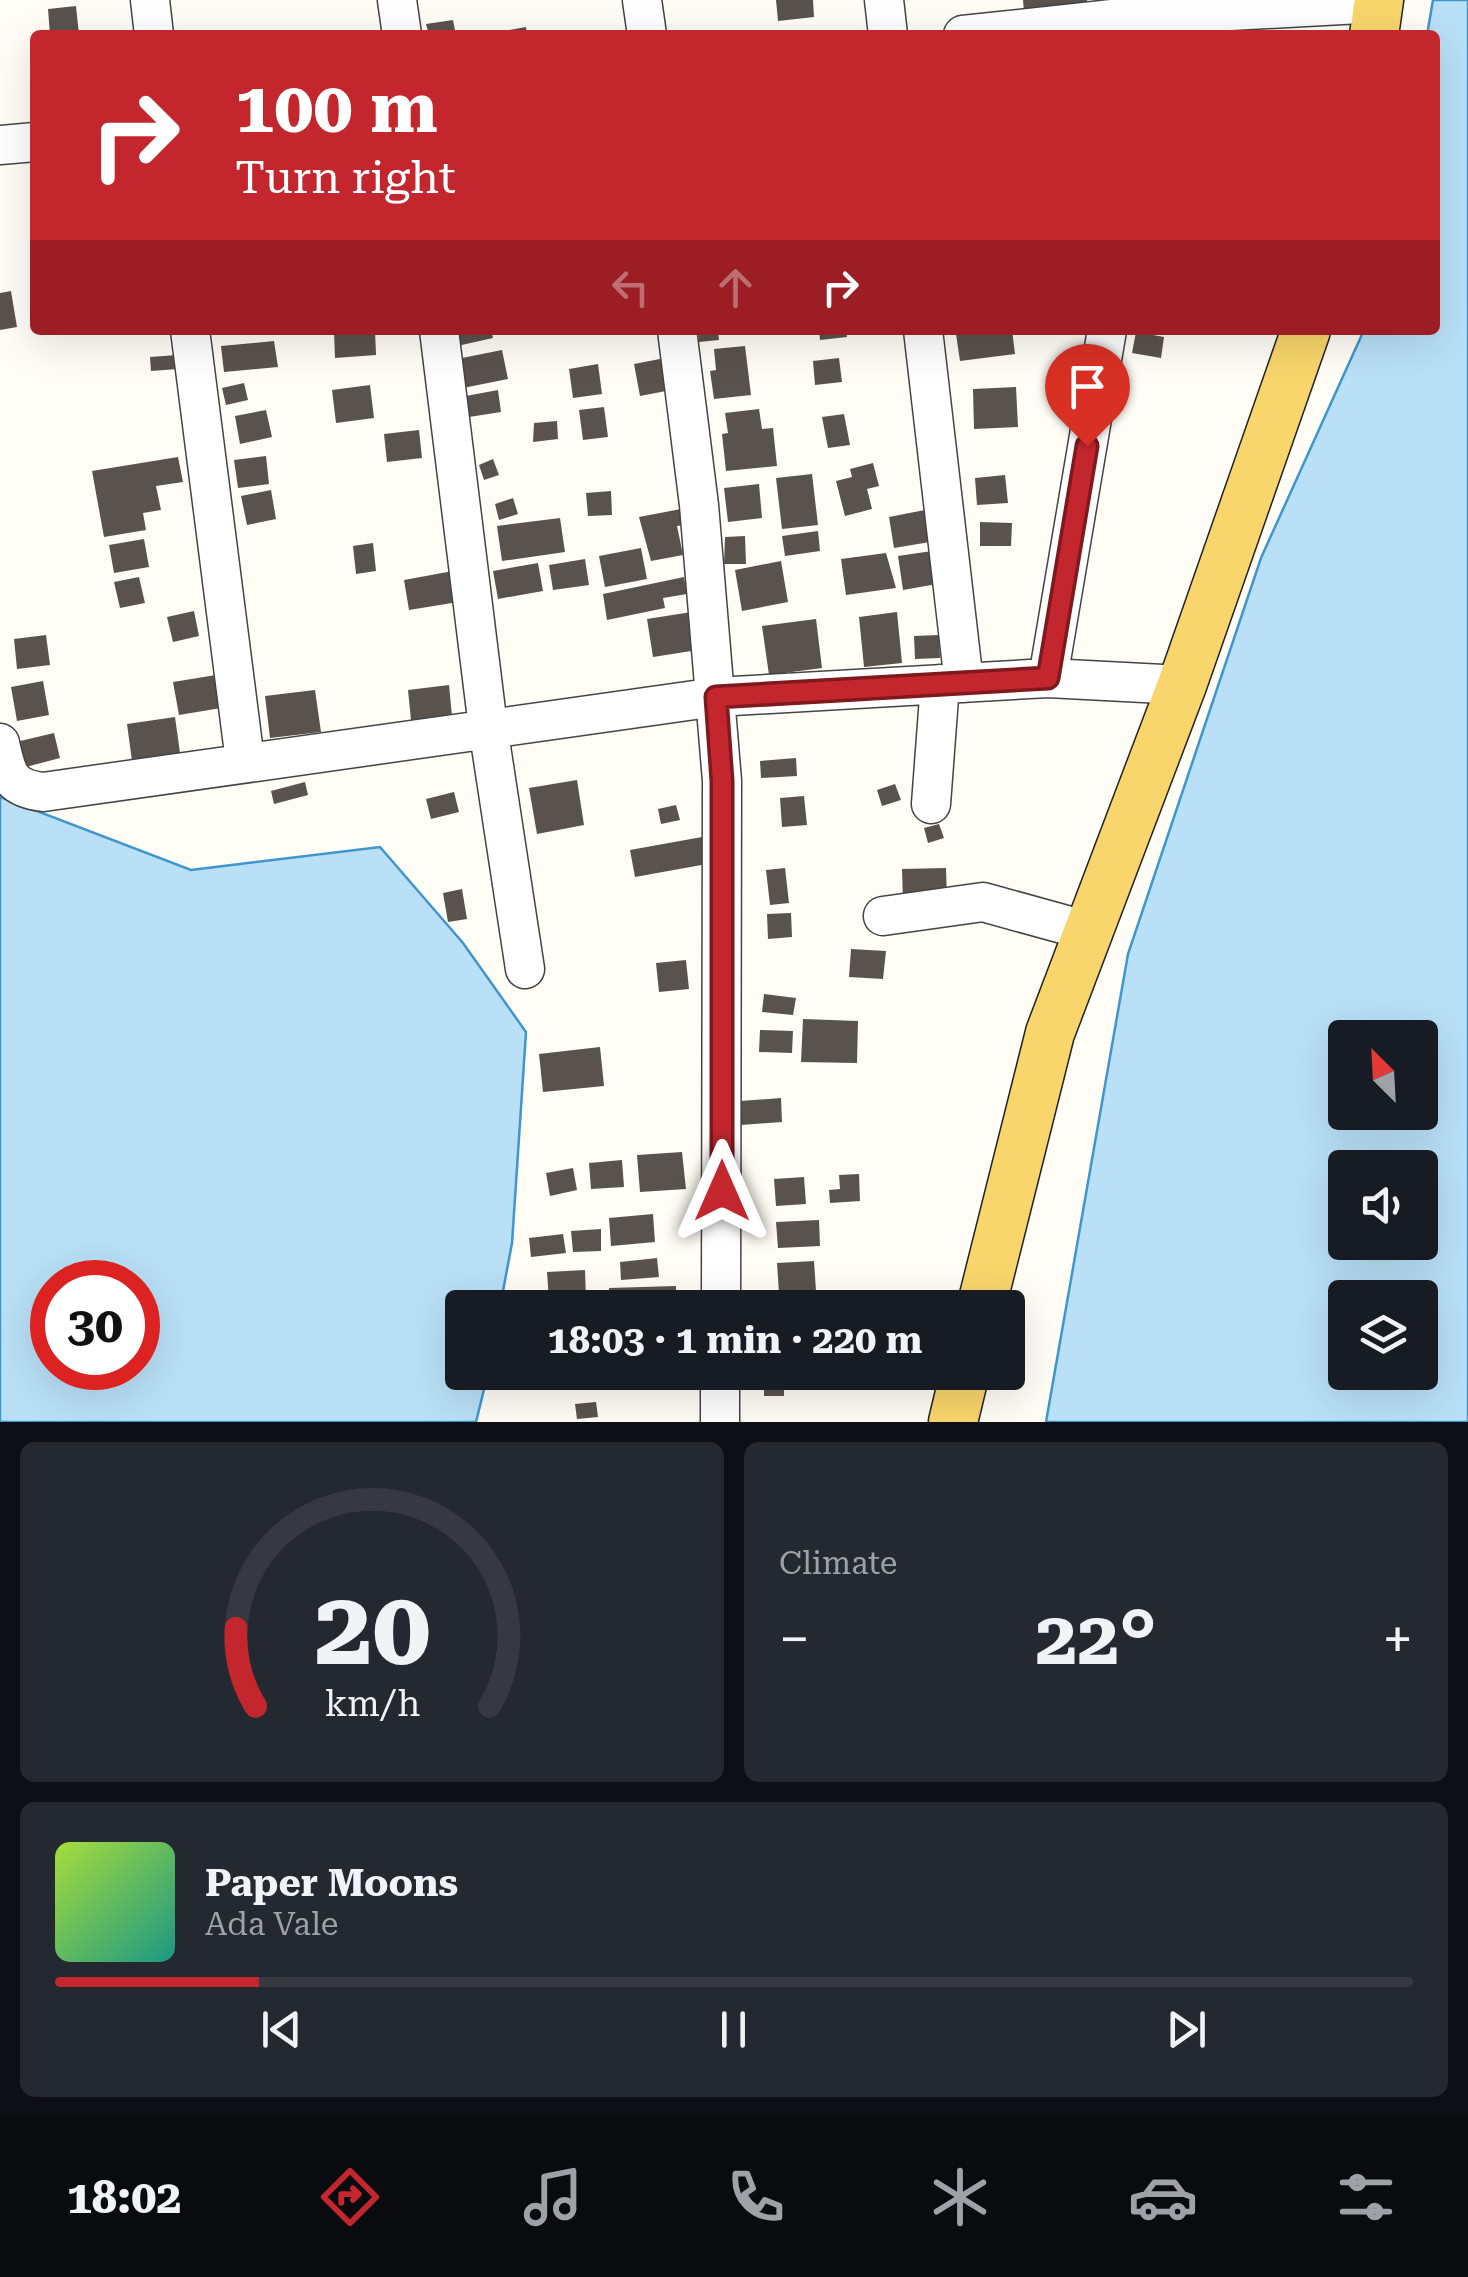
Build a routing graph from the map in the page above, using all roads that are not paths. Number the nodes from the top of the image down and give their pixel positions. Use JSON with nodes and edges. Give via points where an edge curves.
{"nodes":[{"id":1,"x":150,"y":0,"type":"edge"},
{"id":2,"x":397,"y":0,"type":"edge"},
{"id":3,"x":642,"y":0,"type":"edge"},
{"id":4,"x":884,"y":0,"type":"edge"},
{"id":5,"x":1377,"y":13,"type":"edge"},
{"id":6,"x":1139,"y":17,"type":"edge"},
{"id":7,"x":153,"y":30,"type":"edge"},
{"id":8,"x":401,"y":30,"type":"edge"},
{"id":9,"x":646,"y":30,"type":"edge"},
{"id":10,"x":887,"y":30,"type":"edge"},
{"id":11,"x":1011,"y":30,"type":"edge"},
{"id":12,"x":30,"y":142,"type":"edge"},
{"id":13,"x":0,"y":145,"type":"edge"},
{"id":14,"x":191,"y":335,"type":"edge"},
{"id":15,"x":440,"y":335,"type":"edge"},
{"id":16,"x":678,"y":335,"type":"edge"},
{"id":17,"x":922,"y":335,"type":"edge"},
{"id":18,"x":1106,"y":335,"type":"edge"},
{"id":19,"x":1304,"y":335,"type":"edge"},
{"id":20,"x":1048,"y":678,"type":"junction"},
{"id":21,"x":952,"y":684,"type":"junction"},
{"id":22,"x":1182,"y":685,"type":"junction"},
{"id":23,"x":716,"y":697,"type":"junction"},
{"id":24,"x":488,"y":727,"type":"junction"},
{"id":25,"x":0,"y":744,"type":"edge"},
{"id":26,"x":245,"y":761,"type":"junction"},
{"id":27,"x":932,"y":804,"type":"dead end"},
{"id":28,"x":883,"y":916,"type":"dead end"},
{"id":29,"x":1088,"y":932,"type":"junction"},
{"id":30,"x":525,"y":969,"type":"dead end"},
{"id":31,"x":721,"y":1290,"type":"edge"},
{"id":32,"x":986,"y":1290,"type":"edge"},
{"id":33,"x":720,"y":1390,"type":"edge"},
{"id":34,"x":961,"y":1390,"type":"edge"},
{"id":35,"x":720,"y":1422,"type":"edge"},
{"id":36,"x":953,"y":1422,"type":"edge"}],
"edges":[{"from":1,"to":7,"type":"street"},
{"from":2,"to":8,"type":"street"},
{"from":3,"to":9,"type":"street"},
{"from":4,"to":10,"type":"street"},
{"from":5,"to":6,"type":"street"},
{"from":6,"to":11,"type":"street"},
{"from":12,"to":13,"type":"street"},
{"from":14,"to":26,"type":"street"},
{"from":15,"to":24,"type":"street"},
{"from":16,"to":23,"type":"street"},
{"from":17,"to":21,"type":"street"},
{"from":18,"to":20,"type":"street"},
{"from":19,"to":22,"type":"main road"},
{"from":20,"to":21,"type":"street"},
{"from":20,"to":22,"type":"street"},
{"from":21,"to":23,"type":"street"},
{"from":21,"to":27,"type":"street"},
{"from":22,"to":29,"type":"main road"},
{"from":23,"to":24,"type":"street"},
{"from":23,"to":31,"type":"street","via":[[722,781]]},
{"from":24,"to":26,"type":"street"},
{"from":24,"to":30,"type":"street"},
{"from":25,"to":26,"type":"street","via":[[11,780],[22,790],[43,792]]},
{"from":28,"to":29,"type":"street","via":[[984,902]]},
{"from":29,"to":32,"type":"main road","via":[[1050,1033]]},
{"from":33,"to":35,"type":"street"},
{"from":34,"to":36,"type":"main road"}]}
